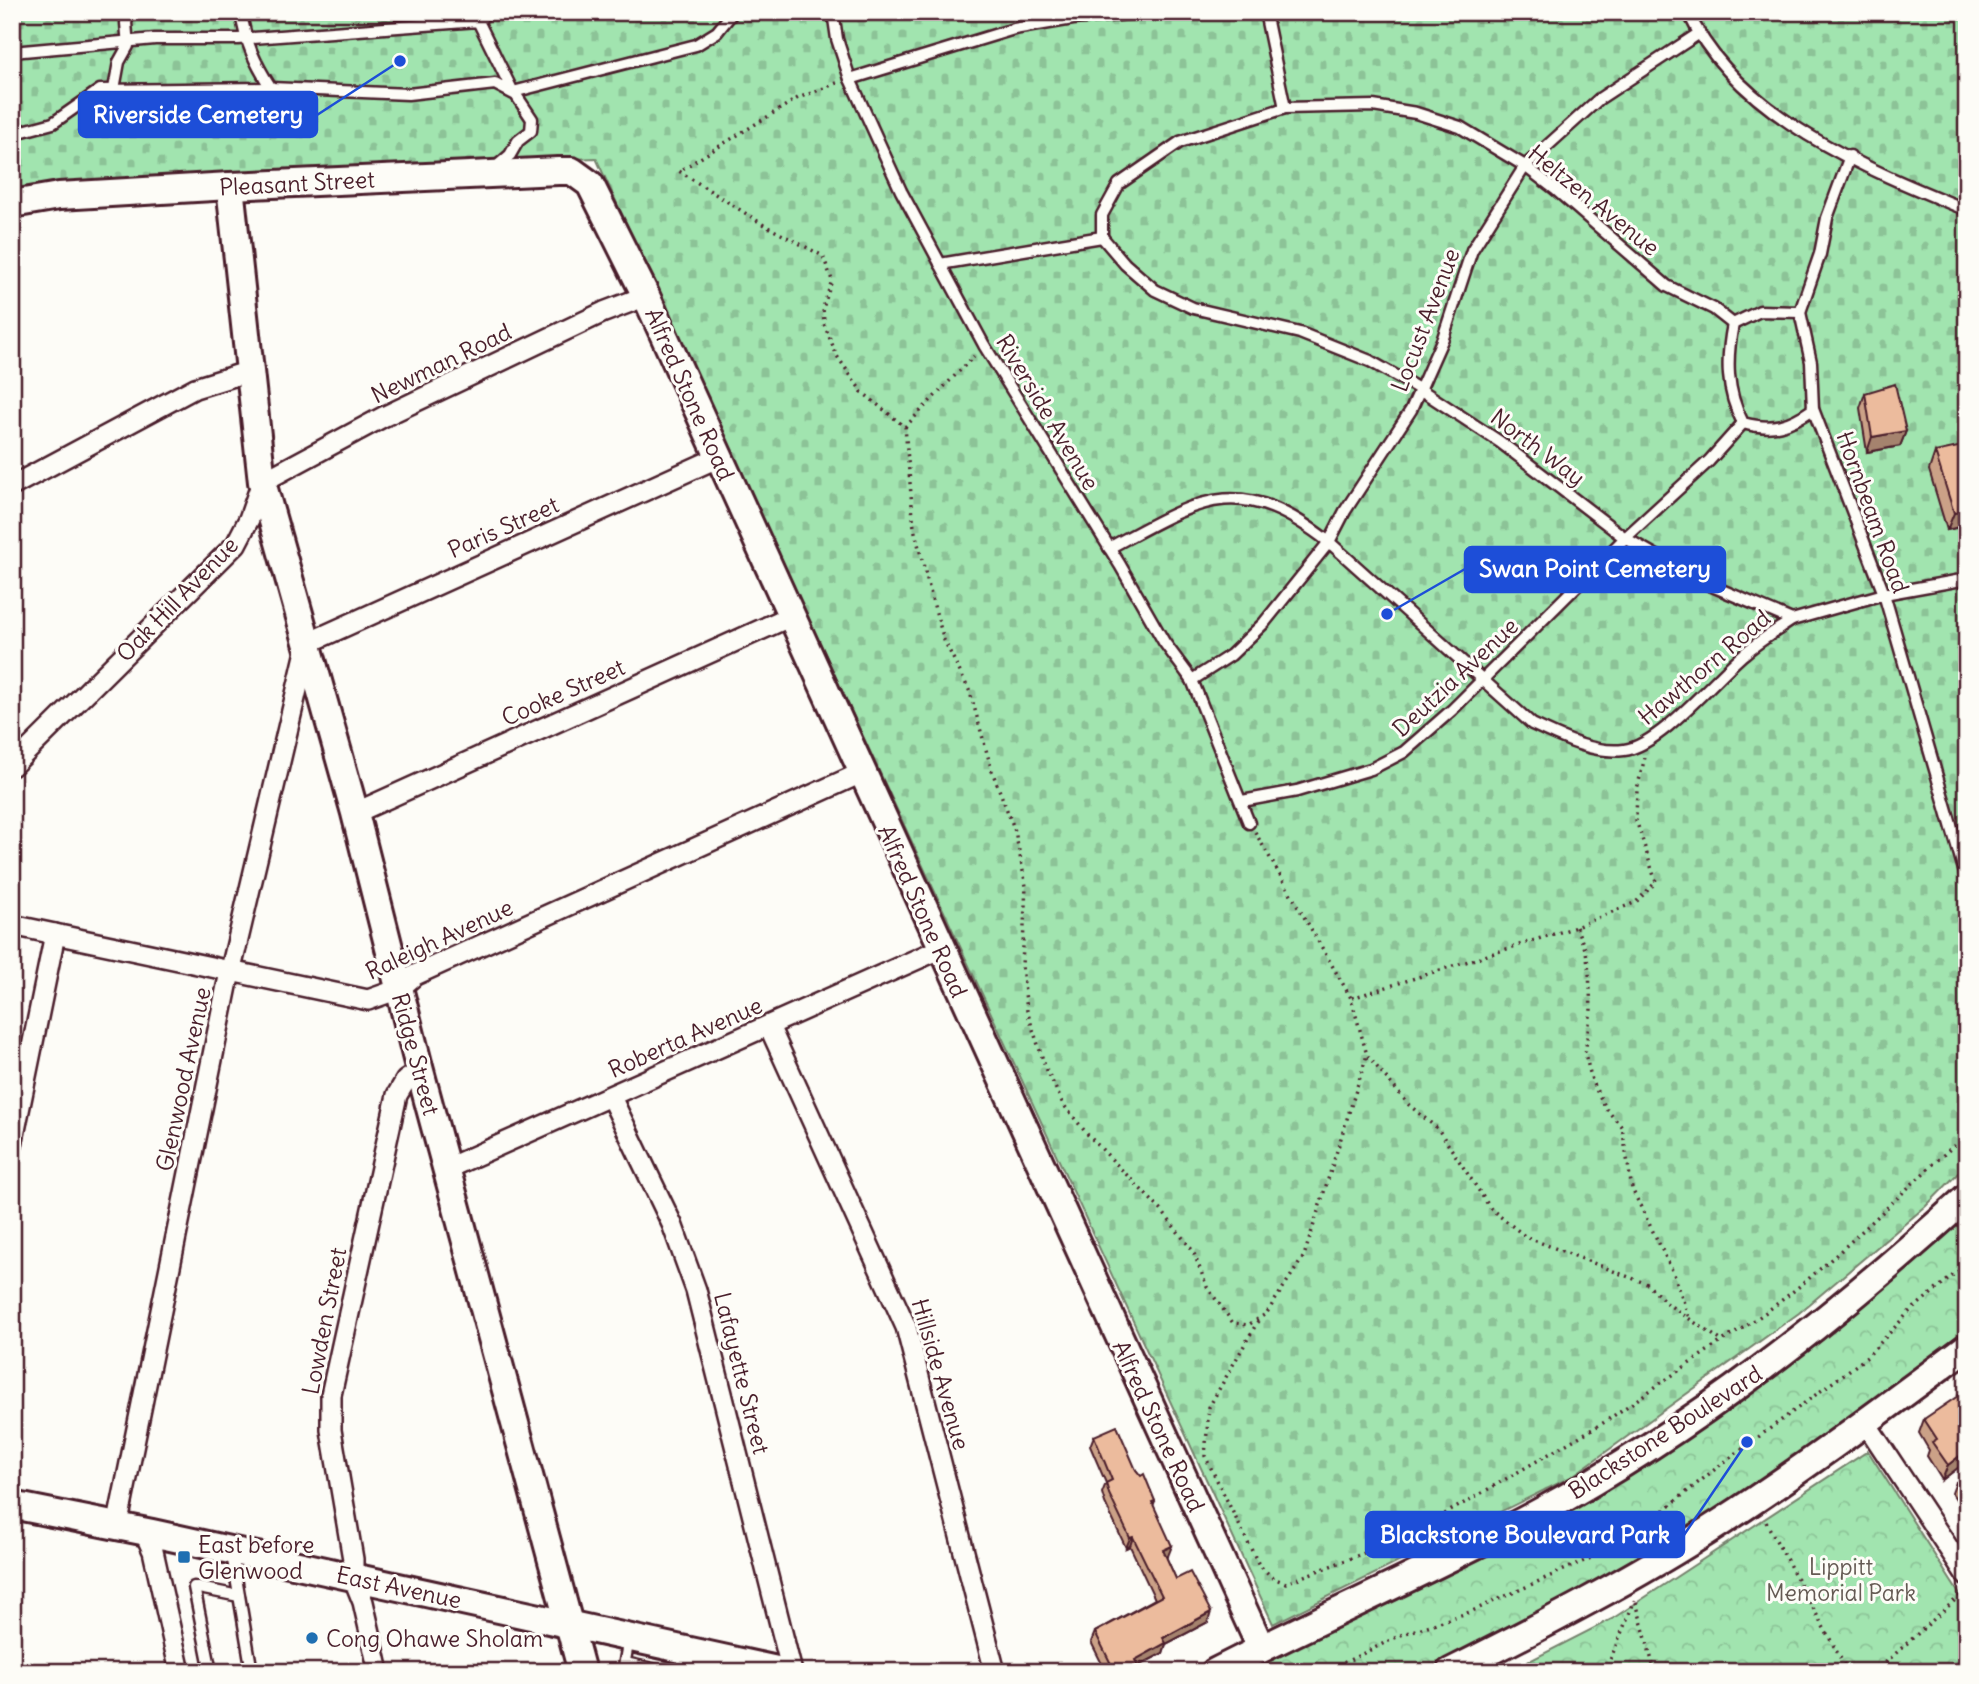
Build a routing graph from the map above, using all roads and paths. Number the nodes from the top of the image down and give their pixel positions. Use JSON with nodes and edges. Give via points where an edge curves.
{"nodes":[{"id":1,"x":130,"y":12,"type":"edge"},
{"id":2,"x":241,"y":12,"type":"edge"},
{"id":3,"x":488,"y":12,"type":"edge"},
{"id":4,"x":733,"y":12,"type":"edge"},
{"id":5,"x":833,"y":12,"type":"edge"},
{"id":6,"x":1152,"y":12,"type":"edge"},
{"id":7,"x":1265,"y":12,"type":"edge"},
{"id":8,"x":1688,"y":12,"type":"edge"},
{"id":9,"x":476,"y":17,"type":"edge"},
{"id":10,"x":1698,"y":34,"type":"junction"},
{"id":11,"x":244,"y":38,"type":"junction"},
{"id":12,"x":128,"y":41,"type":"junction"},
{"id":13,"x":12,"y":52,"type":"edge"},
{"id":14,"x":850,"y":79,"type":"junction"},
{"id":15,"x":271,"y":88,"type":"junction"},
{"id":16,"x":114,"y":89,"type":"junction"},
{"id":17,"x":513,"y":92,"type":"junction"},
{"id":18,"x":1284,"y":108,"type":"junction"},
{"id":19,"x":12,"y":134,"type":"edge"},
{"id":20,"x":1850,"y":156,"type":"junction"},
{"id":21,"x":1525,"y":166,"type":"junction"},
{"id":22,"x":488,"y":174,"type":"junction"},
{"id":23,"x":582,"y":176,"type":"joint"},
{"id":24,"x":230,"y":186,"type":"junction"},
{"id":25,"x":12,"y":204,"type":"edge"},
{"id":26,"x":1967,"y":210,"type":"edge"},
{"id":27,"x":1102,"y":237,"type":"junction"},
{"id":28,"x":940,"y":264,"type":"junction"},
{"id":29,"x":646,"y":296,"type":"junction"},
{"id":30,"x":1800,"y":312,"type":"junction"},
{"id":31,"x":1733,"y":324,"type":"junction"},
{"id":32,"x":984,"y":345,"type":"junction"},
{"id":33,"x":250,"y":371,"type":"junction"},
{"id":34,"x":1422,"y":390,"type":"junction"},
{"id":35,"x":1813,"y":410,"type":"junction"},
{"id":36,"x":1743,"y":423,"type":"junction"},
{"id":37,"x":905,"y":427,"type":"junction"},
{"id":38,"x":719,"y":457,"type":"junction"},
{"id":39,"x":262,"y":482,"type":"junction"},
{"id":40,"x":12,"y":486,"type":"edge"},
{"id":41,"x":1625,"y":538,"type":"junction"},
{"id":42,"x":1329,"y":542,"type":"junction"},
{"id":43,"x":1109,"y":548,"type":"junction"},
{"id":44,"x":1967,"y":579,"type":"edge"},
{"id":45,"x":1884,"y":594,"type":"junction"},
{"id":46,"x":791,"y":616,"type":"junction"},
{"id":47,"x":1792,"y":620,"type":"junction"},
{"id":48,"x":308,"y":643,"type":"junction"},
{"id":49,"x":1483,"y":678,"type":"junction"},
{"id":50,"x":1192,"y":680,"type":"junction"},
{"id":51,"x":1644,"y":741,"type":"junction"},
{"id":52,"x":12,"y":766,"type":"edge"},
{"id":53,"x":861,"y":773,"type":"junction"},
{"id":54,"x":1242,"y":801,"type":"junction"},
{"id":55,"x":355,"y":813,"type":"junction"},
{"id":56,"x":1249,"y":823,"type":"joint"},
{"id":57,"x":1967,"y":880,"type":"edge"},
{"id":58,"x":12,"y":925,"type":"edge"},
{"id":59,"x":1576,"y":927,"type":"junction"},
{"id":60,"x":55,"y":934,"type":"junction"},
{"id":61,"x":940,"y":949,"type":"junction"},
{"id":62,"x":230,"y":971,"type":"junction"},
{"id":63,"x":399,"y":989,"type":"junction"},
{"id":64,"x":1351,"y":998,"type":"junction"},
{"id":65,"x":769,"y":1026,"type":"junction"},
{"id":66,"x":1367,"y":1055,"type":"junction"},
{"id":67,"x":420,"y":1071,"type":"junction"},
{"id":68,"x":611,"y":1097,"type":"junction"},
{"id":69,"x":1967,"y":1134,"type":"edge"},
{"id":70,"x":12,"y":1145,"type":"edge"},
{"id":71,"x":448,"y":1168,"type":"junction"},
{"id":72,"x":1967,"y":1197,"type":"edge"},
{"id":73,"x":1967,"y":1264,"type":"edge"},
{"id":74,"x":1689,"y":1318,"type":"junction"},
{"id":75,"x":1259,"y":1319,"type":"junction"},
{"id":76,"x":1722,"y":1341,"type":"junction"},
{"id":77,"x":1967,"y":1347,"type":"edge"},
{"id":78,"x":1865,"y":1423,"type":"junction"},
{"id":79,"x":12,"y":1505,"type":"edge"},
{"id":80,"x":1766,"y":1522,"type":"dead end"},
{"id":81,"x":117,"y":1527,"type":"junction"},
{"id":82,"x":144,"y":1531,"type":"junction"},
{"id":83,"x":231,"y":1550,"type":"junction"},
{"id":84,"x":1967,"y":1576,"type":"edge"},
{"id":85,"x":354,"y":1577,"type":"junction"},
{"id":86,"x":1967,"y":1590,"type":"edge"},
{"id":87,"x":239,"y":1596,"type":"junction"},
{"id":88,"x":570,"y":1625,"type":"junction"},
{"id":89,"x":1261,"y":1648,"type":"junction"},
{"id":90,"x":626,"y":1658,"type":"edge"},
{"id":91,"x":682,"y":1661,"type":"edge"},
{"id":92,"x":746,"y":1668,"type":"edge"},
{"id":93,"x":650,"y":1670,"type":"edge"},
{"id":94,"x":180,"y":1672,"type":"edge"},
{"id":95,"x":211,"y":1672,"type":"edge"},
{"id":96,"x":252,"y":1672,"type":"edge"},
{"id":97,"x":379,"y":1672,"type":"edge"},
{"id":98,"x":582,"y":1672,"type":"edge"},
{"id":99,"x":666,"y":1672,"type":"edge"},
{"id":100,"x":786,"y":1672,"type":"edge"},
{"id":101,"x":792,"y":1672,"type":"edge"},
{"id":102,"x":995,"y":1672,"type":"edge"},
{"id":103,"x":1215,"y":1672,"type":"edge"},
{"id":104,"x":1325,"y":1672,"type":"edge"},
{"id":105,"x":1450,"y":1672,"type":"edge"},
{"id":106,"x":1605,"y":1672,"type":"edge"},
{"id":107,"x":1655,"y":1672,"type":"edge"},
{"id":108,"x":1847,"y":1672,"type":"edge"},
{"id":109,"x":1875,"y":1672,"type":"edge"}],
"edges":[{"from":1,"to":12,"type":"lane"},
{"from":2,"to":11,"type":"lane"},
{"from":3,"to":9,"type":"lane"},
{"from":4,"to":17,"type":"lane","via":[[717,32],[696,45]]},
{"from":5,"to":14,"type":"lane","name":"Riverside Avenue"},
{"from":6,"to":14,"type":"lane","via":[[1014,29]]},
{"from":7,"to":18,"type":"lane"},
{"from":8,"to":10,"type":"lane"},
{"from":9,"to":11,"type":"lane"},
{"from":9,"to":17,"type":"lane"},
{"from":10,"to":20,"type":"lane","via":[[1728,75],[1796,128]]},
{"from":10,"to":21,"type":"lane","name":"Locust Avenue","via":[[1599,99]]},
{"from":11,"to":12,"type":"lane"},
{"from":11,"to":15,"type":"lane"},
{"from":12,"to":13,"type":"lane"},
{"from":12,"to":16,"type":"lane"},
{"from":14,"to":28,"type":"lane","name":"Riverside Avenue"},
{"from":14,"to":37,"type":"path","via":[[798,98],[679,171],[823,256],[832,280],[823,308],[824,324],[837,356],[862,392]]},
{"from":15,"to":16,"type":"lane"},
{"from":15,"to":17,"type":"lane","via":[[408,94],[495,84]]},
{"from":16,"to":19,"type":"lane","via":[[100,90],[53,123]]},
{"from":17,"to":22,"type":"lane","via":[[532,119],[531,131]]},
{"from":18,"to":21,"type":"lane","name":"Heltzen Avenue","via":[[1373,106],[1416,113],[1460,127]]},
{"from":18,"to":27,"type":"lane","name":"Heltzen Avenue","via":[[1180,142],[1119,184],[1102,215]]},
{"from":20,"to":26,"type":"lane"},
{"from":20,"to":30,"type":"lane"},
{"from":21,"to":31,"type":"lane","name":"Heltzen Avenue","via":[[1667,286],[1714,309]]},
{"from":21,"to":34,"type":"lane","name":"Locust Avenue","via":[[1472,250]]},
{"from":22,"to":23,"type":"street","name":"Pleasant Street","via":[[558,171]]},
{"from":22,"to":24,"type":"street","name":"Pleasant Street"},
{"from":23,"to":29,"type":"street","name":"Alfred Stone Road","via":[[597,193]]},
{"from":24,"to":25,"type":"street","name":"Pleasant Street","via":[[59,196]]},
{"from":24,"to":33,"type":"street","name":"Oak Hill Avenue"},
{"from":27,"to":28,"type":"lane"},
{"from":27,"to":34,"type":"lane","name":"North Way","via":[[1155,290],[1180,302],[1300,333],[1370,361]]},
{"from":28,"to":32,"type":"lane","name":"Riverside Avenue"},
{"from":29,"to":38,"type":"street","name":"Alfred Stone Road"},
{"from":29,"to":39,"type":"street","name":"Newman Road","via":[[383,417]]},
{"from":30,"to":31,"type":"lane","via":[[1760,311]]},
{"from":30,"to":35,"type":"lane","name":"Hornbeam Road","via":[[1811,362]]},
{"from":31,"to":36,"type":"lane","via":[[1727,351],[1728,379]]},
{"from":32,"to":37,"type":"path"},
{"from":32,"to":43,"type":"lane","name":"Riverside Avenue"},
{"from":33,"to":39,"type":"street","name":"Oak Hill Avenue"},
{"from":33,"to":40,"type":"street","via":[[195,388]]},
{"from":34,"to":41,"type":"lane","name":"North Way","via":[[1500,442]]},
{"from":34,"to":42,"type":"lane","name":"Locust Avenue"},
{"from":35,"to":36,"type":"lane","via":[[1786,426],[1765,429]]},
{"from":35,"to":45,"type":"lane","name":"Hornbeam Road"},
{"from":36,"to":41,"type":"lane","name":"Deutzia Avenue"},
{"from":37,"to":75,"type":"path","via":[[914,528],[932,599],[944,640],[970,692],[1014,831],[1026,886],[1022,966],[1027,1011],[1045,1066],[1063,1104],[1193,1251],[1207,1287],[1233,1323],[1248,1325]]},
{"from":38,"to":46,"type":"street","name":"Alfred Stone Road"},
{"from":38,"to":48,"type":"street","name":"Paris Street"},
{"from":39,"to":48,"type":"street","name":"Ridge Street"},
{"from":39,"to":52,"type":"street","name":"Oak Hill Avenue","via":[[236,544]]},
{"from":41,"to":47,"type":"lane","name":"North Way","via":[[1705,583]]},
{"from":41,"to":49,"type":"lane","name":"Deutzia Avenue"},
{"from":42,"to":43,"type":"lane","name":"Hawthorn Road","via":[[1298,518],[1265,503],[1205,500]]},
{"from":42,"to":49,"type":"lane","name":"Hawthorn Road"},
{"from":42,"to":50,"type":"lane","name":"Locust Avenue","via":[[1264,623],[1231,655]]},
{"from":43,"to":50,"type":"lane","name":"Riverside Avenue"},
{"from":44,"to":45,"type":"lane"},
{"from":45,"to":47,"type":"lane"},
{"from":45,"to":57,"type":"lane","name":"Hornbeam Road"},
{"from":46,"to":53,"type":"street","name":"Alfred Stone Road"},
{"from":46,"to":55,"type":"street","name":"Cooke Street"},
{"from":47,"to":51,"type":"lane","name":"Hawthorn Road","via":[[1744,653],[1689,707]]},
{"from":48,"to":55,"type":"street","name":"Ridge Street"},
{"from":48,"to":62,"type":"street","name":"Glenwood Avenue"},
{"from":49,"to":51,"type":"lane","name":"Hawthorn Road","via":[[1532,724],[1567,741],[1626,750]]},
{"from":49,"to":54,"type":"lane","name":"Deutzia Avenue","via":[[1404,752],[1371,769],[1297,791]]},
{"from":50,"to":54,"type":"lane","name":"Riverside Avenue"},
{"from":51,"to":59,"type":"path","via":[[1636,820],[1656,882],[1636,902]]},
{"from":53,"to":61,"type":"street","name":"Alfred Stone Road"},
{"from":53,"to":63,"type":"street","name":"Raleigh Avenue","via":[[415,975]]},
{"from":54,"to":56,"type":"lane","name":"Riverside Avenue"},
{"from":55,"to":63,"type":"street","name":"Ridge Street"},
{"from":56,"to":64,"type":"path"},
{"from":58,"to":60,"type":"street","name":"Raleigh Avenue"},
{"from":59,"to":64,"type":"path"},
{"from":59,"to":74,"type":"path","via":[[1589,972],[1591,1009],[1585,1054],[1593,1084],[1622,1127],[1632,1189],[1674,1274]]},
{"from":60,"to":62,"type":"street","name":"Raleigh Avenue"},
{"from":60,"to":70,"type":"street"},
{"from":61,"to":65,"type":"street","name":"Roberta Avenue"},
{"from":61,"to":89,"type":"street","name":"Alfred Stone Road"},
{"from":62,"to":63,"type":"street","name":"Raleigh Avenue","via":[[368,1000]]},
{"from":62,"to":81,"type":"street","name":"Glenwood Avenue"},
{"from":63,"to":67,"type":"street","name":"Ridge Street"},
{"from":64,"to":66,"type":"path"},
{"from":65,"to":68,"type":"street","name":"Roberta Avenue"},
{"from":65,"to":102,"type":"street","name":"Hillside Avenue","via":[[906,1327]]},
{"from":66,"to":74,"type":"path","via":[[1409,1105],[1438,1129],[1491,1209],[1526,1237],[1647,1284]]},
{"from":66,"to":75,"type":"path","via":[[1304,1256]]},
{"from":67,"to":71,"type":"street","name":"Ridge Street"},
{"from":67,"to":85,"type":"street","name":"Lowden Street","via":[[406,1080],[397,1095],[331,1395],[331,1430]]},
{"from":68,"to":71,"type":"street","name":"Roberta Avenue"},
{"from":68,"to":101,"type":"street","name":"Lafayette Street","via":[[672,1224],[696,1290]]},
{"from":69,"to":76,"type":"path","via":[[1874,1223],[1766,1315]]},
{"from":71,"to":88,"type":"street","name":"Ridge Street"},
{"from":72,"to":89,"type":"street","name":"Blackstone Boulevard","via":[[1879,1277],[1767,1366],[1606,1473],[1527,1518]]},
{"from":73,"to":104,"type":"path","via":[[1909,1312],[1867,1357],[1622,1544],[1470,1612],[1403,1634]]},
{"from":74,"to":76,"type":"path"},
{"from":75,"to":76,"type":"path","via":[[1209,1407],[1205,1456],[1259,1565],[1286,1583],[1424,1526],[1603,1423]]},
{"from":77,"to":78,"type":"street"},
{"from":78,"to":84,"type":"street"},
{"from":78,"to":105,"type":"street","via":[[1721,1523],[1635,1575]]},
{"from":79,"to":81,"type":"street","name":"East Avenue"},
{"from":80,"to":108,"type":"path"},
{"from":81,"to":82,"type":"street","name":"East Avenue"},
{"from":82,"to":83,"type":"street","name":"East Avenue"},
{"from":82,"to":94,"type":"street","via":[[153,1551]]},
{"from":83,"to":85,"type":"street","name":"East Avenue"},
{"from":83,"to":87,"type":"lane"},
{"from":85,"to":88,"type":"street","name":"East Avenue"},
{"from":85,"to":97,"type":"street","name":"Lowden Street"},
{"from":86,"to":109,"type":"path"},
{"from":87,"to":95,"type":"lane","via":[[194,1587]]},
{"from":87,"to":96,"type":"lane"},
{"from":88,"to":90,"type":"street","name":"East Avenue"},
{"from":88,"to":98,"type":"street","name":"Ridge Street"},
{"from":89,"to":103,"type":"street","name":"Blackstone Boulevard"},
{"from":90,"to":91,"type":"street","name":"East Avenue"},
{"from":90,"to":93,"type":"lane"},
{"from":91,"to":92,"type":"street","name":"East Avenue"},
{"from":92,"to":100,"type":"street","name":"East Avenue"},
{"from":93,"to":99,"type":"lane"},
{"from":106,"to":107,"type":"path","via":[[1635,1601]]}]}
